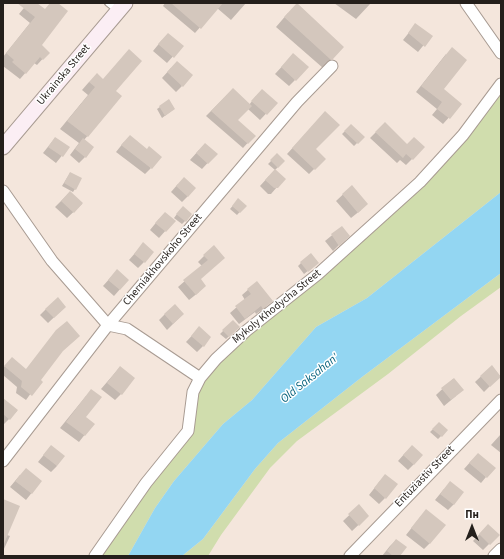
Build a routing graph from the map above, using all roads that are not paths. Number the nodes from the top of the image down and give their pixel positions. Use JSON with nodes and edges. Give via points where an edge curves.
{"nodes":[{"id":1,"x":466,"y":3,"type":"edge"},
{"id":2,"x":117,"y":6,"type":"edge"},
{"id":3,"x":501,"y":53,"type":"edge"},
{"id":4,"x":332,"y":66,"type":"dead end"},
{"id":5,"x":501,"y":84,"type":"edge"},
{"id":6,"x":3,"y":147,"type":"edge"},
{"id":7,"x":3,"y":191,"type":"edge"},
{"id":8,"x":108,"y":325,"type":"junction"},
{"id":9,"x":200,"y":378,"type":"junction"},
{"id":10,"x":501,"y":400,"type":"edge"},
{"id":11,"x":3,"y":461,"type":"edge"},
{"id":12,"x":501,"y":549,"type":"edge"},
{"id":13,"x":95,"y":556,"type":"edge"},
{"id":14,"x":350,"y":556,"type":"edge"},
{"id":15,"x":494,"y":556,"type":"edge"}],
"edges":[{"from":1,"to":3,"type":"street"},
{"from":2,"to":6,"type":"street","name":"Ukrainska Street"},
{"from":4,"to":8,"type":"street","name":"Cherniakhovskoho Street","via":[[292,108]]},
{"from":5,"to":9,"type":"street","name":"Mykoly Khodycha Street","via":[[463,135],[420,182],[318,274],[246,331]]},
{"from":7,"to":8,"type":"street","via":[[52,261]]},
{"from":8,"to":9,"type":"street","via":[[127,329]]},
{"from":8,"to":11,"type":"street","name":"Cherniakhovskoho Street"},
{"from":9,"to":13,"type":"street","name":"Mykoly Khodycha Street","via":[[193,392],[188,431],[146,483]]},
{"from":10,"to":14,"type":"street","name":"Entuziastiv Street"},
{"from":12,"to":15,"type":"street"}]}
